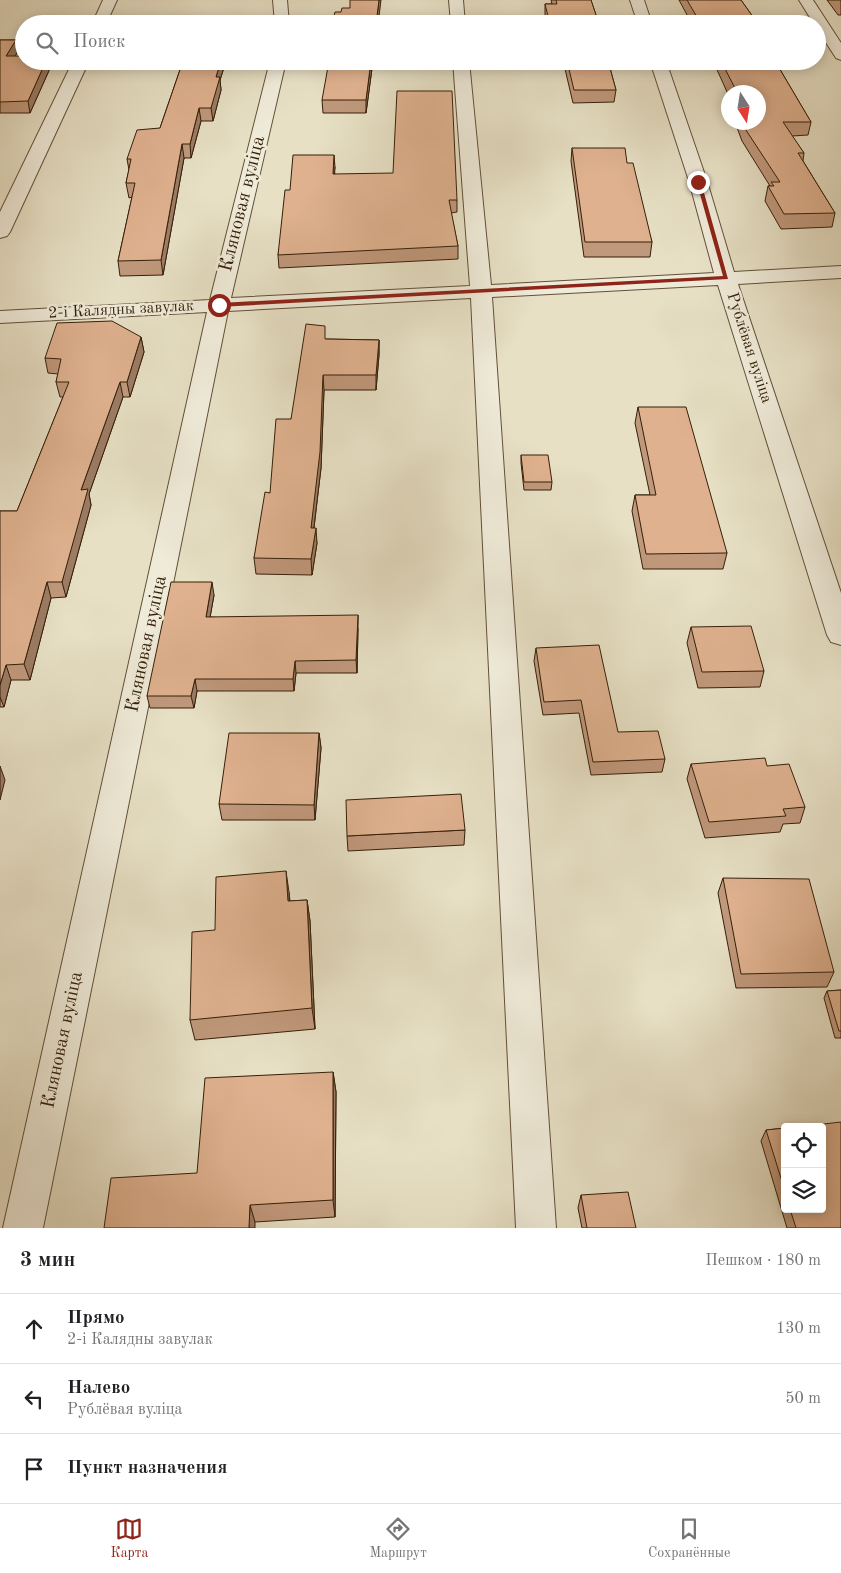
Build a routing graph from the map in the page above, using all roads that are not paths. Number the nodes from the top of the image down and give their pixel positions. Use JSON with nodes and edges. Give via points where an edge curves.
{"nodes":[{"id":1,"x":110,"y":0,"type":"edge"},
{"id":2,"x":280,"y":0,"type":"edge"},
{"id":3,"x":456,"y":0,"type":"edge"},
{"id":4,"x":637,"y":0,"type":"edge"},
{"id":5,"x":806,"y":0,"type":"edge"},
{"id":6,"x":103,"y":15,"type":"edge"},
{"id":7,"x":281,"y":15,"type":"edge"},
{"id":8,"x":457,"y":15,"type":"edge"},
{"id":9,"x":642,"y":15,"type":"edge"},
{"id":10,"x":816,"y":15,"type":"edge"},
{"id":11,"x":826,"y":31,"type":"edge"},
{"id":12,"x":841,"y":55,"type":"edge"},
{"id":13,"x":77,"y":70,"type":"edge"},
{"id":14,"x":276,"y":70,"type":"edge"},
{"id":15,"x":462,"y":70,"type":"edge"},
{"id":16,"x":661,"y":70,"type":"edge"},
{"id":17,"x":0,"y":232,"type":"edge"},
{"id":18,"x":841,"y":272,"type":"edge"},
{"id":19,"x":726,"y":278,"type":"junction"},
{"id":20,"x":481,"y":291,"type":"junction"},
{"id":21,"x":219,"y":305,"type":"junction"},
{"id":22,"x":0,"y":317,"type":"edge"},
{"id":23,"x":841,"y":635,"type":"edge"},
{"id":24,"x":23,"y":1228,"type":"edge"},
{"id":25,"x":536,"y":1228,"type":"edge"}],
"edges":[{"from":1,"to":6,"type":"street"},
{"from":2,"to":7,"type":"street"},
{"from":3,"to":8,"type":"street"},
{"from":4,"to":9,"type":"street"},
{"from":5,"to":10,"type":"street"},
{"from":11,"to":12,"type":"street"},
{"from":13,"to":17,"type":"street"},
{"from":14,"to":21,"type":"street","name":"Кляновая вуліца"},
{"from":15,"to":20,"type":"street"},
{"from":16,"to":19,"type":"street","name":"Рублёвая вуліца"},
{"from":18,"to":19,"type":"street","name":"2-і Калядны завулак"},
{"from":19,"to":20,"type":"street","name":"2-і Калядны завулак"},
{"from":19,"to":23,"type":"street","name":"Рублёвая вуліца"},
{"from":20,"to":21,"type":"street","name":"2-і Калядны завулак"},
{"from":20,"to":25,"type":"street"},
{"from":21,"to":22,"type":"street","name":"2-і Калядны завулак"},
{"from":21,"to":24,"type":"street","name":"Кляновая вуліца"}]}
